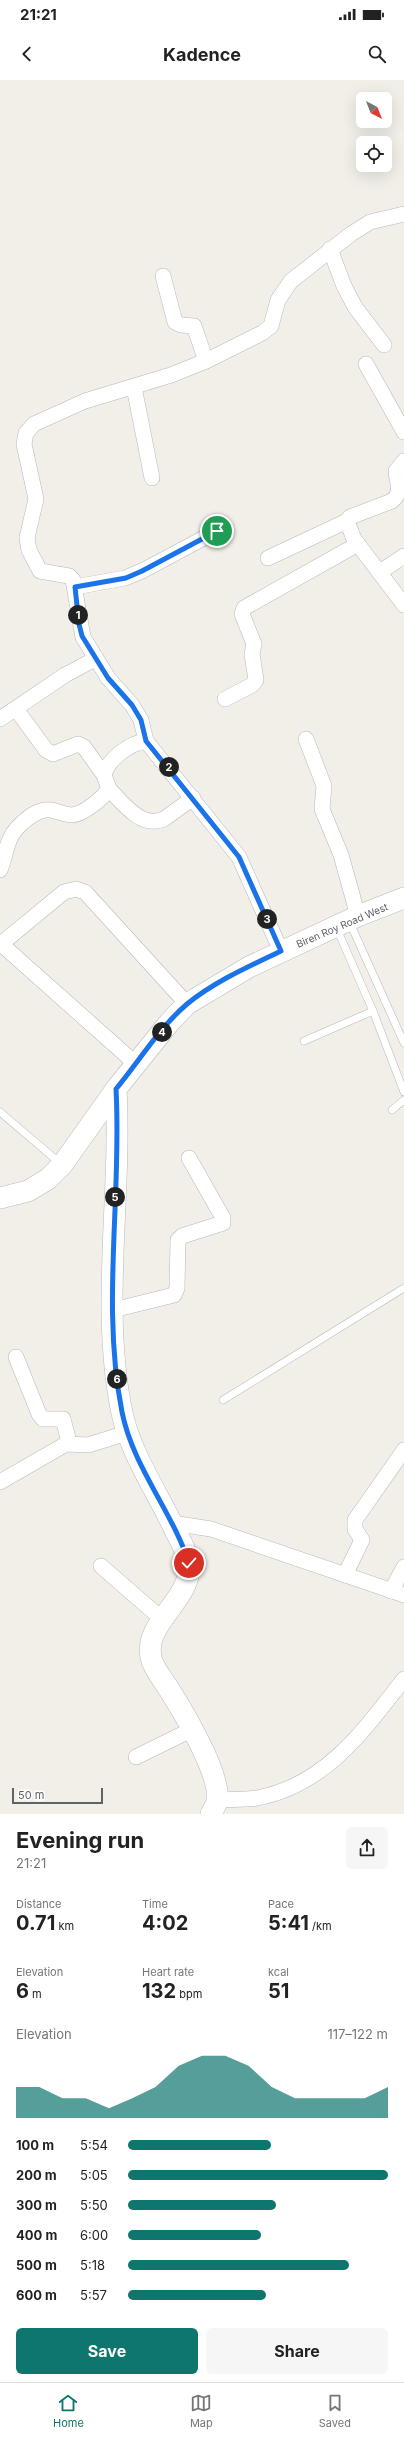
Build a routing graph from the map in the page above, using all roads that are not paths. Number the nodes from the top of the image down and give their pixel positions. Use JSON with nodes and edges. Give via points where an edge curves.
{"nodes":[{"id":1,"x":404,"y":214,"type":"edge"},
{"id":2,"x":330,"y":249,"type":"junction"},
{"id":3,"x":163,"y":276,"type":"dead end"},
{"id":4,"x":384,"y":345,"type":"dead end"},
{"id":5,"x":206,"y":361,"type":"junction"},
{"id":6,"x":366,"y":364,"type":"dead end"},
{"id":7,"x":134,"y":387,"type":"junction"},
{"id":8,"x":404,"y":432,"type":"edge"},
{"id":9,"x":404,"y":461,"type":"edge"},
{"id":10,"x":152,"y":478,"type":"dead end"},
{"id":11,"x":401,"y":498,"type":"edge"},
{"id":12,"x":348,"y":521,"type":"junction"},
{"id":13,"x":217,"y":531,"type":"dead end"},
{"id":14,"x":358,"y":544,"type":"junction"},
{"id":15,"x":404,"y":556,"type":"edge"},
{"id":16,"x":268,"y":558,"type":"dead end"},
{"id":17,"x":380,"y":572,"type":"junction"},
{"id":18,"x":75,"y":587,"type":"junction"},
{"id":19,"x":404,"y":605,"type":"edge"},
{"id":20,"x":95,"y":659,"type":"junction"},
{"id":21,"x":225,"y":699,"type":"dead end"},
{"id":22,"x":16,"y":709,"type":"junction"},
{"id":23,"x":0,"y":720,"type":"edge"},
{"id":24,"x":306,"y":739,"type":"dead end"},
{"id":25,"x":146,"y":741,"type":"junction"},
{"id":26,"x":104,"y":774,"type":"junction"},
{"id":27,"x":109,"y":789,"type":"junction"},
{"id":28,"x":193,"y":798,"type":"junction"},
{"id":29,"x":0,"y":870,"type":"edge"},
{"id":30,"x":403,"y":902,"type":"edge"},
{"id":31,"x":347,"y":921,"type":"junction"},
{"id":32,"x":1,"y":943,"type":"edge"},
{"id":33,"x":281,"y":951,"type":"junction"},
{"id":34,"x":187,"y":1004,"type":"junction"},
{"id":35,"x":373,"y":1011,"type":"junction"},
{"id":36,"x":304,"y":1041,"type":"dead end"},
{"id":37,"x":404,"y":1043,"type":"edge"},
{"id":38,"x":136,"y":1064,"type":"junction"},
{"id":39,"x":116,"y":1089,"type":"junction"},
{"id":40,"x":404,"y":1092,"type":"edge"},
{"id":41,"x":404,"y":1100,"type":"edge"},
{"id":42,"x":392,"y":1110,"type":"dead end"},
{"id":43,"x":0,"y":1112,"type":"edge"},
{"id":44,"x":189,"y":1158,"type":"dead end"},
{"id":45,"x":62,"y":1165,"type":"junction"},
{"id":46,"x":0,"y":1198,"type":"edge"},
{"id":47,"x":404,"y":1288,"type":"edge"},
{"id":48,"x":113,"y":1310,"type":"junction"},
{"id":49,"x":16,"y":1357,"type":"dead end"},
{"id":50,"x":223,"y":1400,"type":"dead end"},
{"id":51,"x":127,"y":1433,"type":"junction"},
{"id":52,"x":69,"y":1442,"type":"junction"},
{"id":53,"x":404,"y":1450,"type":"edge"},
{"id":54,"x":0,"y":1482,"type":"edge"},
{"id":55,"x":172,"y":1523,"type":"junction"},
{"id":56,"x":100,"y":1566,"type":"dead end"},
{"id":57,"x":404,"y":1567,"type":"edge"},
{"id":58,"x":345,"y":1575,"type":"junction"},
{"id":59,"x":397,"y":1593,"type":"edge"},
{"id":60,"x":163,"y":1620,"type":"junction"},
{"id":61,"x":404,"y":1679,"type":"edge"},
{"id":62,"x":193,"y":1729,"type":"junction"},
{"id":63,"x":136,"y":1757,"type":"dead end"},
{"id":64,"x":214,"y":1807,"type":"edge"}],
"edges":[{"from":1,"to":2,"type":"street","via":[[370,222]]},
{"from":2,"to":4,"type":"street","via":[[355,307]]},
{"from":2,"to":5,"type":"street","via":[[283,290],[271,326]]},
{"from":3,"to":5,"type":"street","via":[[175,322],[194,326]]},
{"from":5,"to":7,"type":"street"},
{"from":6,"to":8,"type":"street"},
{"from":7,"to":10,"type":"street"},
{"from":7,"to":18,"type":"street","via":[[67,408],[34,424],[26,433],[24,444],[36,499],[27,538],[29,550],[40,571],[69,576]]},
{"from":9,"to":11,"type":"street","via":[[396,471]]},
{"from":11,"to":12,"type":"street","via":[[350,517]]},
{"from":12,"to":14,"type":"street"},
{"from":12,"to":16,"type":"street"},
{"from":13,"to":18,"type":"street","via":[[126,578]]},
{"from":14,"to":17,"type":"street"},
{"from":14,"to":21,"type":"street","via":[[244,608],[242,614],[254,644],[252,654],[256,680],[252,685]]},
{"from":15,"to":17,"type":"street"},
{"from":17,"to":19,"type":"street"},
{"from":18,"to":20,"type":"street","via":[[82,636]]},
{"from":20,"to":22,"type":"street"},
{"from":20,"to":25,"type":"street","via":[[132,705],[141,720]]},
{"from":22,"to":23,"type":"street"},
{"from":22,"to":26,"type":"street","via":[[46,750],[53,754],[78,744],[84,747]]},
{"from":24,"to":31,"type":"street","via":[[324,786],[322,809],[346,871]]},
{"from":25,"to":26,"type":"street","via":[[130,747],[110,761]]},
{"from":25,"to":28,"type":"street"},
{"from":26,"to":27,"type":"street"},
{"from":27,"to":28,"type":"street","via":[[131,812],[140,818],[154,821],[164,819]]},
{"from":27,"to":29,"type":"street","via":[[105,795],[72,815],[51,810],[33,814],[17,828],[11,838]]},
{"from":28,"to":33,"type":"street","via":[[239,857]]},
{"from":30,"to":31,"type":"street","name":"Biren Roy Road West"},
{"from":31,"to":33,"type":"street","name":"Biren Roy Road West"},
{"from":31,"to":35,"type":"lane"},
{"from":31,"to":37,"type":"lane"},
{"from":32,"to":34,"type":"street","via":[[64,892],[76,889],[85,892]]},
{"from":32,"to":38,"type":"street"},
{"from":33,"to":34,"type":"street","name":"Biren Roy Road West","via":[[243,970]]},
{"from":34,"to":38,"type":"street","name":"Biren Roy Road West"},
{"from":35,"to":36,"type":"lane"},
{"from":35,"to":40,"type":"lane"},
{"from":38,"to":39,"type":"street","name":"Biren Roy Road West"},
{"from":39,"to":45,"type":"street","name":"Biren Roy Road West"},
{"from":39,"to":48,"type":"street","via":[[118,1141]]},
{"from":41,"to":42,"type":"lane"},
{"from":43,"to":45,"type":"lane"},
{"from":44,"to":48,"type":"street","via":[[224,1218],[223,1223],[182,1236],[178,1240],[177,1288],[174,1294]]},
{"from":45,"to":46,"type":"street","name":"Biren Roy Road West","via":[[48,1179],[28,1191]]},
{"from":47,"to":50,"type":"lane"},
{"from":48,"to":51,"type":"street","via":[[115,1362]]},
{"from":49,"to":52,"type":"street","via":[[38,1414],[43,1419],[63,1419]]},
{"from":51,"to":52,"type":"street","via":[[88,1444]]},
{"from":51,"to":55,"type":"street"},
{"from":52,"to":54,"type":"street"},
{"from":53,"to":58,"type":"street","via":[[355,1520],[355,1529],[362,1540]]},
{"from":55,"to":58,"type":"street","via":[[211,1529]]},
{"from":55,"to":60,"type":"street","via":[[189,1563],[188,1581]]},
{"from":56,"to":60,"type":"street"},
{"from":57,"to":59,"type":"street"},
{"from":58,"to":59,"type":"street"},
{"from":60,"to":62,"type":"street","via":[[154,1634],[150,1649],[152,1662]]},
{"from":61,"to":64,"type":"street","via":[[349,1747],[323,1768],[271,1794]]},
{"from":62,"to":63,"type":"street"},
{"from":62,"to":64,"type":"street","via":[[216,1784]]}]}
